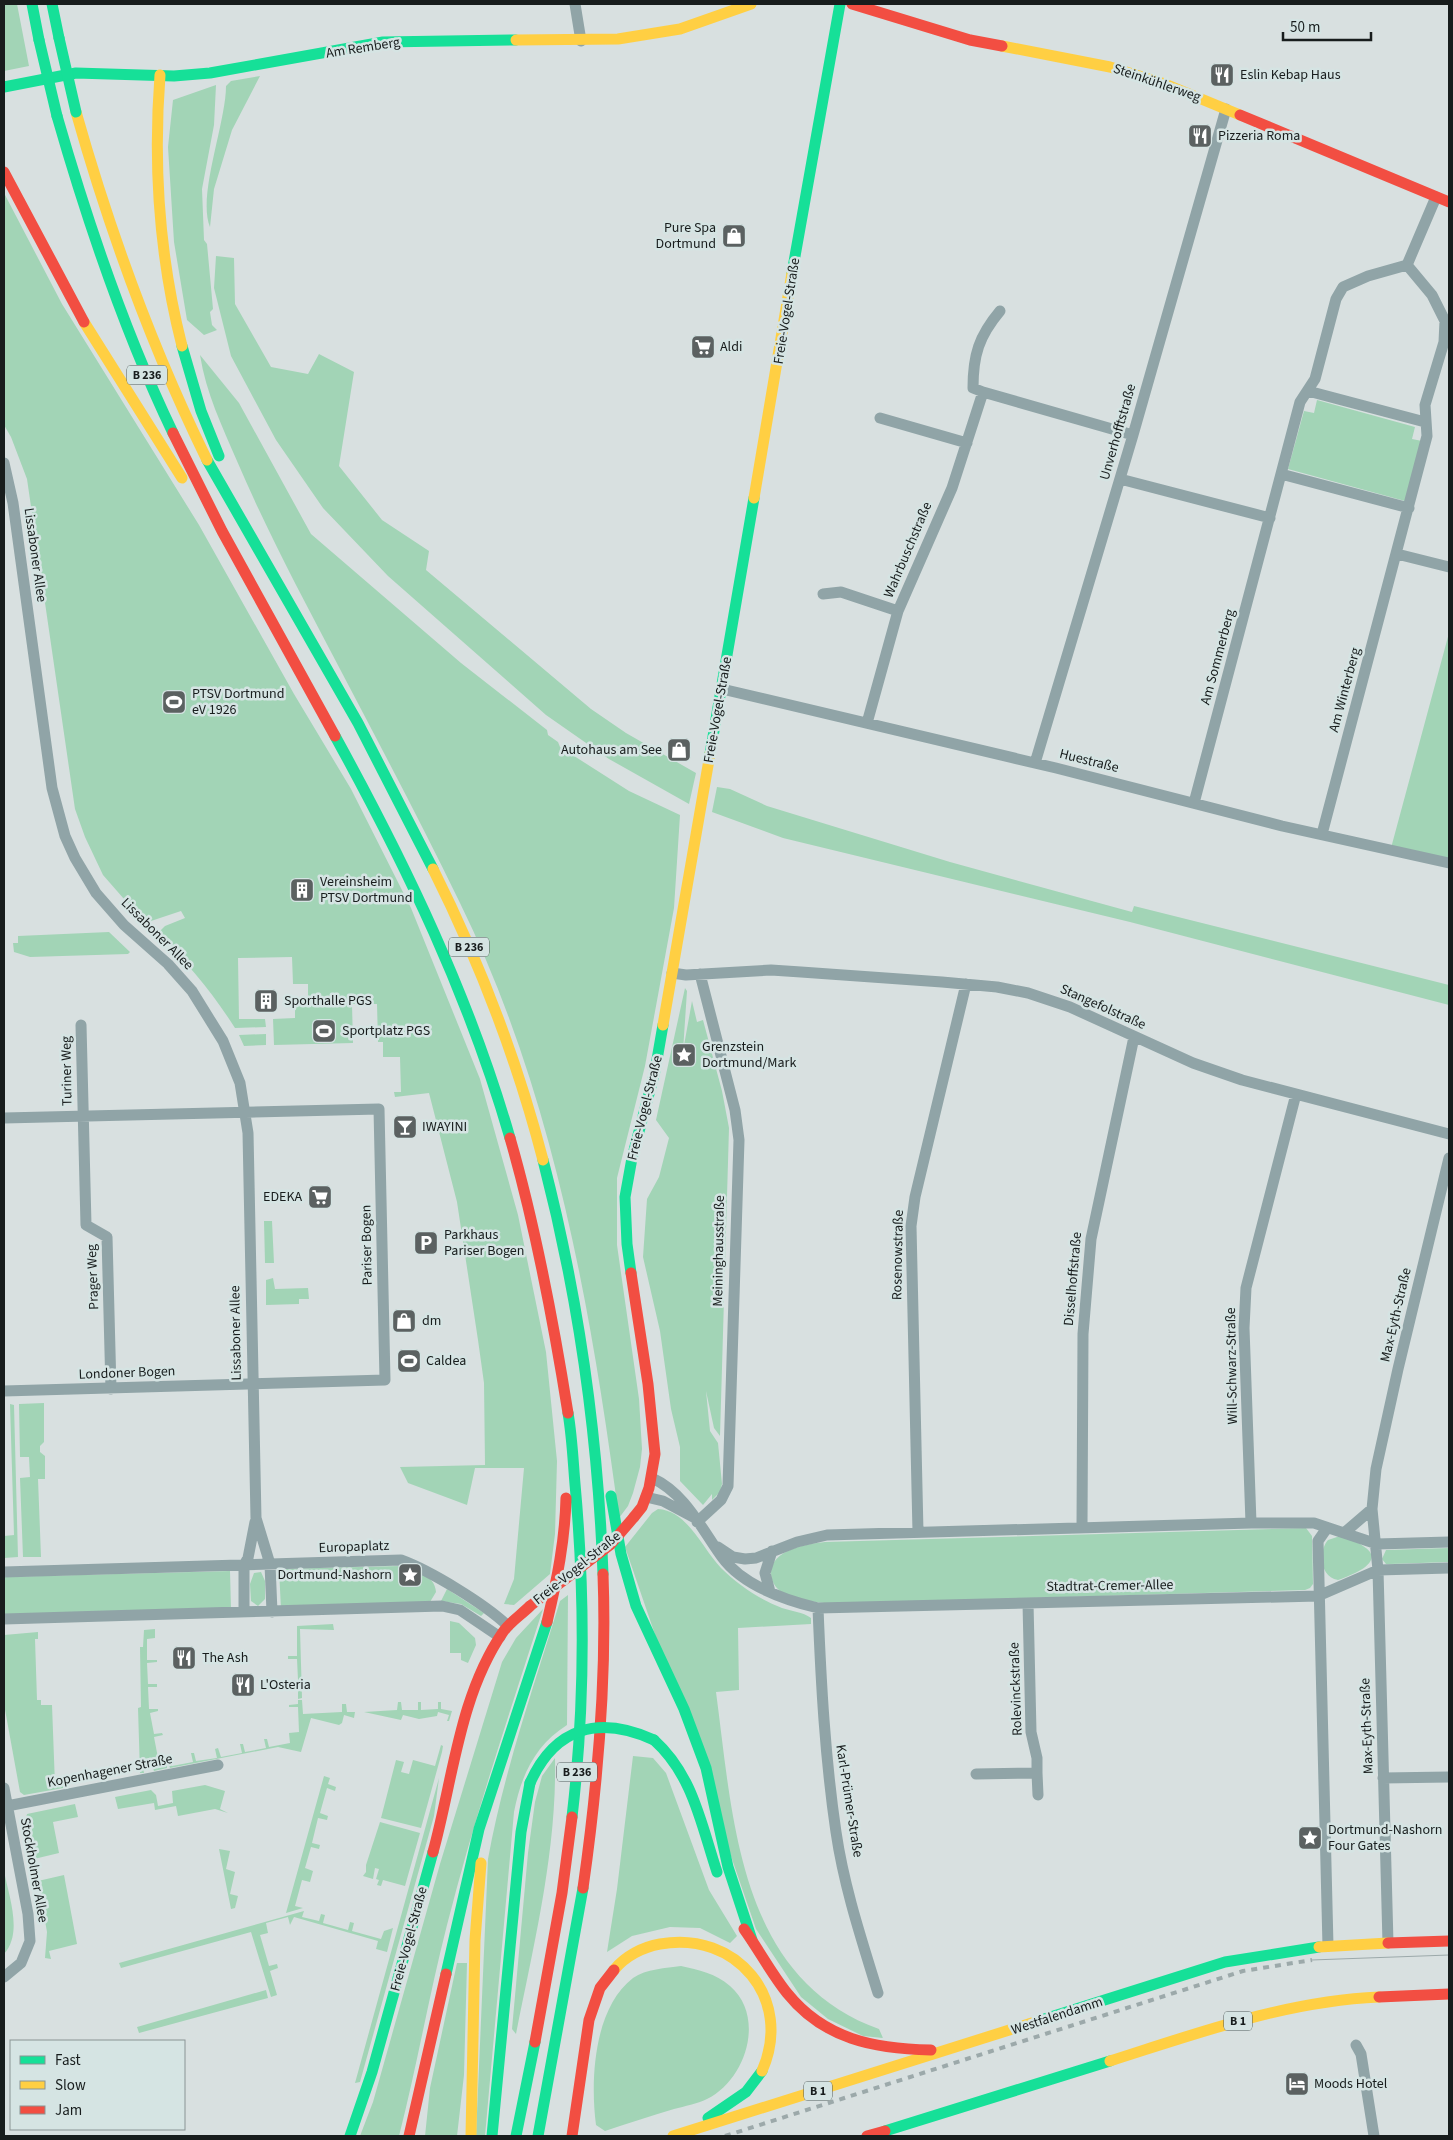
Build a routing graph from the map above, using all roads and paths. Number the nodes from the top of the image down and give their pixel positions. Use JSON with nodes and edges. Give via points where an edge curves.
{"nodes":[{"id":1,"x":32,"y":4,"type":"edge"},
{"id":2,"x":52,"y":4,"type":"edge"},
{"id":3,"x":575,"y":4,"type":"edge"},
{"id":4,"x":751,"y":4,"type":"edge"},
{"id":5,"x":840,"y":4,"type":"edge"},
{"id":6,"x":852,"y":4,"type":"edge"},
{"id":7,"x":581,"y":41,"type":"junction"},
{"id":8,"x":160,"y":75,"type":"junction"},
{"id":9,"x":4,"y":88,"type":"edge"},
{"id":10,"x":1226,"y":109,"type":"junction"},
{"id":11,"x":4,"y":172,"type":"edge"},
{"id":12,"x":1436,"y":196,"type":"junction"},
{"id":13,"x":1449,"y":202,"type":"edge"},
{"id":14,"x":1407,"y":266,"type":"junction"},
{"id":15,"x":1000,"y":311,"type":"dead end"},
{"id":16,"x":1308,"y":391,"type":"junction"},
{"id":17,"x":983,"y":392,"type":"junction"},
{"id":18,"x":880,"y":418,"type":"dead end"},
{"id":19,"x":1425,"y":422,"type":"junction"},
{"id":20,"x":1133,"y":435,"type":"junction"},
{"id":21,"x":967,"y":442,"type":"junction"},
{"id":22,"x":4,"y":463,"type":"edge"},
{"id":23,"x":1281,"y":474,"type":"junction"},
{"id":24,"x":1120,"y":479,"type":"junction"},
{"id":25,"x":1409,"y":508,"type":"junction"},
{"id":26,"x":1270,"y":518,"type":"junction"},
{"id":27,"x":1397,"y":554,"type":"junction"},
{"id":28,"x":265,"y":561,"type":"junction"},
{"id":29,"x":1449,"y":567,"type":"edge"},
{"id":30,"x":823,"y":594,"type":"dead end"},
{"id":31,"x":898,"y":611,"type":"junction"},
{"id":32,"x":269,"y":620,"type":"junction"},
{"id":33,"x":722,"y":688,"type":"junction"},
{"id":34,"x":867,"y":723,"type":"junction"},
{"id":35,"x":1035,"y":763,"type":"junction"},
{"id":36,"x":1194,"y":803,"type":"junction"},
{"id":37,"x":1322,"y":834,"type":"junction"},
{"id":38,"x":1449,"y":862,"type":"edge"},
{"id":39,"x":672,"y":973,"type":"junction"},
{"id":40,"x":700,"y":974,"type":"junction"},
{"id":41,"x":966,"y":984,"type":"junction"},
{"id":42,"x":81,"y":1025,"type":"dead end"},
{"id":43,"x":1134,"y":1037,"type":"junction"},
{"id":44,"x":1296,"y":1094,"type":"junction"},
{"id":45,"x":245,"y":1111,"type":"junction"},
{"id":46,"x":83,"y":1115,"type":"junction"},
{"id":47,"x":4,"y":1118,"type":"edge"},
{"id":48,"x":1449,"y":1134,"type":"edge"},
{"id":49,"x":1449,"y":1158,"type":"edge"},
{"id":50,"x":1446,"y":1185,"type":"edge"},
{"id":51,"x":586,"y":1367,"type":"junction"},
{"id":52,"x":252,"y":1384,"type":"junction"},
{"id":53,"x":563,"y":1384,"type":"junction"},
{"id":54,"x":112,"y":1389,"type":"junction"},
{"id":55,"x":4,"y":1391,"type":"edge"},
{"id":56,"x":652,"y":1478,"type":"junction"},
{"id":57,"x":646,"y":1497,"type":"junction"},
{"id":58,"x":1372,"y":1509,"type":"junction"},
{"id":59,"x":256,"y":1518,"type":"junction"},
{"id":60,"x":695,"y":1519,"type":"junction"},
{"id":61,"x":1252,"y":1523,"type":"junction"},
{"id":62,"x":1082,"y":1527,"type":"junction"},
{"id":63,"x":1327,"y":1528,"type":"junction"},
{"id":64,"x":918,"y":1532,"type":"junction"},
{"id":65,"x":1344,"y":1533,"type":"junction"},
{"id":66,"x":1449,"y":1542,"type":"edge"},
{"id":67,"x":714,"y":1544,"type":"junction"},
{"id":68,"x":1377,"y":1544,"type":"junction"},
{"id":69,"x":772,"y":1551,"type":"junction"},
{"id":70,"x":270,"y":1564,"type":"junction"},
{"id":71,"x":244,"y":1565,"type":"junction"},
{"id":72,"x":1449,"y":1568,"type":"edge"},
{"id":73,"x":1378,"y":1570,"type":"junction"},
{"id":74,"x":4,"y":1572,"type":"edge"},
{"id":75,"x":770,"y":1592,"type":"junction"},
{"id":76,"x":1318,"y":1596,"type":"junction"},
{"id":77,"x":1028,"y":1603,"type":"junction"},
{"id":78,"x":818,"y":1608,"type":"junction"},
{"id":79,"x":244,"y":1612,"type":"junction"},
{"id":80,"x":272,"y":1612,"type":"junction"},
{"id":81,"x":4,"y":1619,"type":"edge"},
{"id":82,"x":508,"y":1626,"type":"junction"},
{"id":83,"x":500,"y":1637,"type":"junction"},
{"id":84,"x":218,"y":1765,"type":"dead end"},
{"id":85,"x":1037,"y":1773,"type":"junction"},
{"id":86,"x":976,"y":1774,"type":"dead end"},
{"id":87,"x":1449,"y":1777,"type":"edge"},
{"id":88,"x":1383,"y":1778,"type":"junction"},
{"id":89,"x":4,"y":1788,"type":"edge"},
{"id":90,"x":493,"y":1790,"type":"junction"},
{"id":91,"x":1038,"y":1795,"type":"dead end"},
{"id":92,"x":7,"y":1806,"type":"junction"},
{"id":93,"x":752,"y":1940,"type":"junction"},
{"id":94,"x":1449,"y":1941,"type":"edge"},
{"id":95,"x":1388,"y":1943,"type":"junction"},
{"id":96,"x":1328,"y":1946,"type":"junction"},
{"id":97,"x":4,"y":1977,"type":"edge"},
{"id":98,"x":878,"y":1993,"type":"dead end"},
{"id":99,"x":1449,"y":1994,"type":"edge"},
{"id":100,"x":1356,"y":2045,"type":"dead end"},
{"id":101,"x":953,"y":2050,"type":"junction"},
{"id":102,"x":547,"y":2091,"type":"junction"},
{"id":103,"x":678,"y":2135,"type":"edge"},
{"id":104,"x":350,"y":2136,"type":"edge"},
{"id":105,"x":409,"y":2136,"type":"edge"},
{"id":106,"x":471,"y":2136,"type":"edge"},
{"id":107,"x":492,"y":2136,"type":"edge"},
{"id":108,"x":516,"y":2136,"type":"edge"},
{"id":109,"x":538,"y":2136,"type":"edge"},
{"id":110,"x":548,"y":2136,"type":"edge"},
{"id":111,"x":572,"y":2136,"type":"edge"},
{"id":112,"x":867,"y":2136,"type":"edge"},
{"id":113,"x":1374,"y":2136,"type":"edge"}],
"edges":[{"from":1,"to":32,"type":"main road","number":"B 236","bridge":true,"via":[[57,116],[87,220],[134,345],[191,470]]},
{"from":2,"to":28,"type":"main road","number":"B 236","bridge":true,"via":[[96,186],[127,277],[160,360],[204,454],[238,519]]},
{"from":3,"to":7,"type":"street"},
{"from":4,"to":7,"type":"main road","name":"Am Remberg","via":[[672,30]]},
{"from":5,"to":33,"type":"main road","name":"Freie-Vogel-Straße"},
{"from":6,"to":10,"type":"main road","name":"Steinkühlerweg","via":[[970,40],[1110,66]]},
{"from":7,"to":8,"type":"main road","name":"Am Remberg","via":[[383,42],[210,73]]},
{"from":8,"to":9,"type":"main road","name":"Am Remberg","via":[[76,73]]},
{"from":8,"to":28,"type":"main road","via":[[156,139],[158,184],[163,244],[176,320],[195,394]]},
{"from":10,"to":12,"type":"main road","name":"Steinkühlerweg"},
{"from":10,"to":20,"type":"street","name":"Unverhofftstraße"},
{"from":11,"to":32,"type":"main road","via":[[72,303],[164,448],[235,571]]},
{"from":12,"to":13,"type":"main road","name":"Steinkühlerweg"},
{"from":12,"to":14,"type":"street"},
{"from":14,"to":16,"type":"street","name":"Am Sommerberg","via":[[1368,276],[1343,287],[1336,300],[1316,379]]},
{"from":14,"to":19,"type":"street","name":"Am Winterberg","via":[[1432,295],[1444,321],[1444,342],[1425,405]]},
{"from":15,"to":17,"type":"street","via":[[984,331],[973,367],[973,388]]},
{"from":16,"to":19,"type":"street"},
{"from":16,"to":23,"type":"street","name":"Am Sommerberg","via":[[1300,402]]},
{"from":17,"to":20,"type":"street"},
{"from":17,"to":21,"type":"street","name":"Wahrbuschstraße"},
{"from":18,"to":21,"type":"street"},
{"from":19,"to":25,"type":"street","name":"Am Winterberg","via":[[1427,436]]},
{"from":20,"to":24,"type":"street","name":"Unverhofftstraße"},
{"from":21,"to":31,"type":"street","name":"Wahrbuschstraße","via":[[952,488]]},
{"from":22,"to":45,"type":"street","name":"Lissaboner Allee","via":[[52,788],[65,836],[96,893],[192,991],[223,1041],[240,1083]]},
{"from":23,"to":25,"type":"street"},
{"from":23,"to":26,"type":"street","name":"Am Sommerberg"},
{"from":24,"to":26,"type":"street"},
{"from":24,"to":35,"type":"street","name":"Unverhofftstraße"},
{"from":25,"to":27,"type":"street","name":"Am Winterberg"},
{"from":26,"to":36,"type":"street","name":"Am Sommerberg"},
{"from":27,"to":29,"type":"street"},
{"from":27,"to":37,"type":"street","name":"Am Winterberg"},
{"from":28,"to":51,"type":"main road","number":"B 236","via":[[408,816],[473,957],[507,1046],[542,1158],[570,1272]]},
{"from":30,"to":31,"type":"street","via":[[841,592]]},
{"from":31,"to":34,"type":"street","name":"Wahrbuschstraße"},
{"from":32,"to":53,"type":"main road","number":"B 236","via":[[385,828],[419,896],[465,1005],[517,1162],[540,1258]]},
{"from":33,"to":34,"type":"street","name":"Huestraße"},
{"from":33,"to":39,"type":"main road","name":"Freie-Vogel-Straße"},
{"from":34,"to":35,"type":"street","name":"Huestraße"},
{"from":35,"to":36,"type":"street","name":"Huestraße"},
{"from":36,"to":37,"type":"street","name":"Huestraße"},
{"from":37,"to":38,"type":"street","name":"Huestraße"},
{"from":39,"to":40,"type":"street","name":"Stangefolstraße"},
{"from":39,"to":56,"type":"main road","name":"Freie-Vogel-Straße","via":[[655,1071],[632,1158],[626,1197],[627,1244],[655,1442]]},
{"from":40,"to":41,"type":"street","name":"Stangefolstraße","via":[[771,970]]},
{"from":40,"to":60,"type":"street","name":"Meininghausstraße","via":[[735,1110],[739,1140],[728,1486],[721,1500]]},
{"from":41,"to":43,"type":"street","name":"Stangefolstraße","via":[[1028,993],[1070,1007]]},
{"from":41,"to":64,"type":"street","name":"Rosenowstraße","via":[[915,1197],[911,1226]]},
{"from":42,"to":46,"type":"street","name":"Turiner Weg"},
{"from":43,"to":44,"type":"street","name":"Stangefolstraße","via":[[1193,1063]]},
{"from":43,"to":62,"type":"street","name":"Disselhoffstraße","via":[[1091,1239],[1083,1334]]},
{"from":44,"to":48,"type":"street","name":"Stangefolstraße"},
{"from":44,"to":61,"type":"street","name":"Will-Schwarz-Straße","via":[[1246,1288],[1244,1328]]},
{"from":45,"to":46,"type":"street"},
{"from":45,"to":52,"type":"street","name":"Lissaboner Allee"},
{"from":45,"to":52,"type":"street","name":"Pariser Bogen","via":[[379,1110],[385,1380]]},
{"from":46,"to":47,"type":"street"},
{"from":46,"to":54,"type":"street","name":"Prager Weg","via":[[86,1225],[107,1236]]},
{"from":49,"to":50,"type":"street","name":"Max-Eyth-Straße"},
{"from":50,"to":58,"type":"street","name":"Max-Eyth-Straße","via":[[1386,1423]]},
{"from":51,"to":93,"type":"main road","via":[[599,1397],[614,1518],[627,1577],[636,1606],[684,1709],[706,1768],[728,1867]]},
{"from":51,"to":102,"type":"main road","number":"B 236","via":[[600,1508],[604,1638],[601,1738],[594,1814],[568,1987]]},
{"from":52,"to":54,"type":"street","name":"Londoner Bogen"},
{"from":52,"to":59,"type":"street","name":"Lissaboner Allee"},
{"from":53,"to":90,"type":"main road","via":[[566,1499],[560,1564],[547,1621]]},
{"from":53,"to":108,"type":"main road","number":"B 236","via":[[574,1455],[580,1527],[582,1638],[579,1748],[563,1892]]},
{"from":54,"to":55,"type":"street","name":"Londoner Bogen"},
{"from":56,"to":57,"type":"main road","name":"Freie-Vogel-Straße"},
{"from":56,"to":60,"type":"street","name":"Stadtrat-Cremer-Allee","via":[[662,1482],[687,1504]]},
{"from":57,"to":60,"type":"street","name":"Stadtrat-Cremer-Allee"},
{"from":57,"to":82,"type":"main road","name":"Freie-Vogel-Straße","bridge":true,"via":[[634,1518],[606,1549]]},
{"from":58,"to":65,"type":"street"},
{"from":58,"to":68,"type":"street","name":"Max-Eyth-Straße"},
{"from":59,"to":70,"type":"street","name":"Lissaboner Allee"},
{"from":59,"to":71,"type":"street","name":"Lissaboner Allee"},
{"from":60,"to":67,"type":"street","name":"Stadtrat-Cremer-Allee"},
{"from":61,"to":62,"type":"street","name":"Stadtrat-Cremer-Allee"},
{"from":61,"to":63,"type":"street","name":"Stadtrat-Cremer-Allee","via":[[1314,1523]]},
{"from":62,"to":64,"type":"street","name":"Stadtrat-Cremer-Allee"},
{"from":63,"to":65,"type":"street","name":"Stadtrat-Cremer-Allee"},
{"from":63,"to":76,"type":"street","via":[[1318,1541]]},
{"from":64,"to":69,"type":"street","name":"Stadtrat-Cremer-Allee","via":[[827,1535]]},
{"from":65,"to":68,"type":"street","name":"Stadtrat-Cremer-Allee"},
{"from":66,"to":68,"type":"street","name":"Stadtrat-Cremer-Allee"},
{"from":67,"to":69,"type":"street","name":"Stadtrat-Cremer-Allee","via":[[733,1557],[745,1559]]},
{"from":67,"to":75,"type":"street","name":"Stadtrat-Cremer-Allee","via":[[729,1565]]},
{"from":68,"to":73,"type":"street","name":"Max-Eyth-Straße"},
{"from":69,"to":75,"type":"street","via":[[765,1573]]},
{"from":70,"to":71,"type":"street","name":"Europaplatz"},
{"from":70,"to":80,"type":"street"},
{"from":70,"to":82,"type":"street","name":"Europaplatz","via":[[401,1560],[419,1566]]},
{"from":71,"to":74,"type":"street","name":"Europaplatz"},
{"from":71,"to":79,"type":"street"},
{"from":72,"to":73,"type":"street","name":"Stadtrat-Cremer-Allee"},
{"from":73,"to":76,"type":"street","name":"Stadtrat-Cremer-Allee"},
{"from":73,"to":88,"type":"street","name":"Max-Eyth-Straße"},
{"from":75,"to":78,"type":"street","name":"Stadtrat-Cremer-Allee","via":[[792,1602]]},
{"from":76,"to":77,"type":"street","name":"Stadtrat-Cremer-Allee"},
{"from":76,"to":96,"type":"street"},
{"from":77,"to":78,"type":"street","name":"Stadtrat-Cremer-Allee"},
{"from":77,"to":85,"type":"street","name":"Rolevinckstraße","via":[[1031,1732]]},
{"from":78,"to":98,"type":"street","name":"Karl-Prümer-Straße","via":[[823,1719],[836,1834],[855,1916]]},
{"from":79,"to":80,"type":"street"},
{"from":79,"to":81,"type":"street"},
{"from":80,"to":83,"type":"street","via":[[449,1607],[467,1614]]},
{"from":82,"to":83,"type":"main road","name":"Freie-Vogel-Straße"},
{"from":83,"to":104,"type":"main road","name":"Freie-Vogel-Straße","via":[[484,1666],[465,1726],[391,2004]]},
{"from":84,"to":92,"type":"street","name":"Kopenhagener Straße"},
{"from":85,"to":86,"type":"street"},
{"from":85,"to":91,"type":"street","name":"Rolevinckstraße"},
{"from":87,"to":88,"type":"street"},
{"from":88,"to":95,"type":"street","name":"Max-Eyth-Straße"},
{"from":89,"to":92,"type":"street","name":"Stockholmer Allee"},
{"from":90,"to":105,"type":"main road","via":[[470,1865]]},
{"from":90,"to":106,"type":"main road","via":[[477,1907]]},
{"from":92,"to":97,"type":"street","name":"Stockholmer Allee","via":[[28,1914],[30,1941],[22,1963]]},
{"from":93,"to":101,"type":"main road","via":[[788,1995],[807,2014],[833,2032],[881,2049]]},
{"from":93,"to":107,"type":"main road","bridge":true,"via":[[726,1897],[690,1789],[681,1768],[666,1749],[632,1730],[611,1726],[582,1730],[564,1739],[545,1755],[530,1783],[521,1832]]},
{"from":94,"to":95,"type":"main road","name":"Westfalendamm","number":"B 1"},
{"from":95,"to":96,"type":"main road","name":"Westfalendamm","number":"B 1"},
{"from":96,"to":101,"type":"main road","name":"Westfalendamm","number":"B 1","via":[[1225,1962]]},
{"from":99,"to":112,"type":"main road","number":"B 1","via":[[1344,1999],[1259,2014]]},
{"from":100,"to":113,"type":"street","via":[[1361,2054]]},
{"from":101,"to":103,"type":"main road","name":"Westfalendamm","number":"B 1"},
{"from":102,"to":109,"type":"main road","number":"B 236"},
{"from":102,"to":110,"type":"main road"},
{"from":103,"to":111,"type":"main road","via":[[735,2101],[750,2087],[766,2059],[772,2029],[765,1994],[756,1978],[740,1962],[724,1950],[706,1943],[672,1940],[640,1949],[624,1960],[600,1987],[589,2020]]}]}
